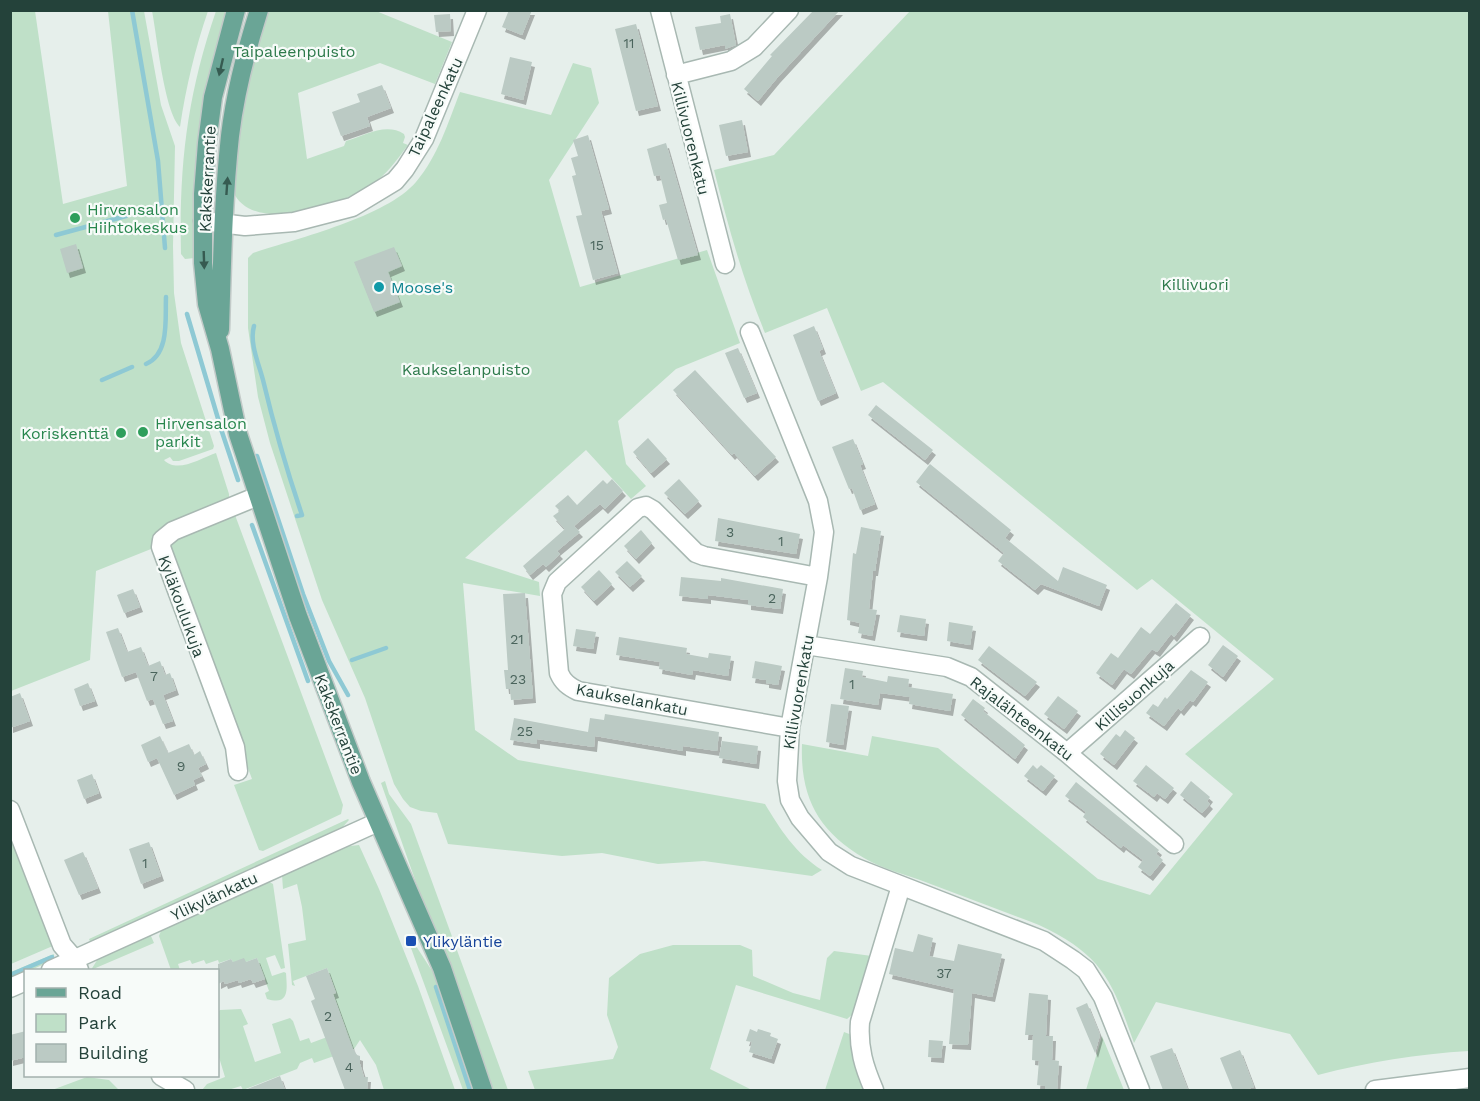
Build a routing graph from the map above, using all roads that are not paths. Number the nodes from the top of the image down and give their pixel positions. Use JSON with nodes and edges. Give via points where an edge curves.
{"nodes":[{"id":1,"x":236,"y":10,"type":"edge"},
{"id":2,"x":259,"y":10,"type":"edge"},
{"id":3,"x":477,"y":10,"type":"edge"},
{"id":4,"x":660,"y":10,"type":"edge"},
{"id":5,"x":789,"y":10,"type":"edge"},
{"id":6,"x":675,"y":75,"type":"junction"},
{"id":7,"x":203,"y":221,"type":"junction"},
{"id":8,"x":224,"y":223,"type":"junction"},
{"id":9,"x":725,"y":264,"type":"dead end"},
{"id":10,"x":750,"y":332,"type":"dead end"},
{"id":11,"x":220,"y":350,"type":"junction"},
{"id":12,"x":258,"y":496,"type":"junction"},
{"id":13,"x":818,"y":577,"type":"junction"},
{"id":14,"x":1200,"y":637,"type":"dead end"},
{"id":15,"x":806,"y":645,"type":"junction"},
{"id":16,"x":790,"y":728,"type":"junction"},
{"id":17,"x":1067,"y":753,"type":"junction"},
{"id":18,"x":238,"y":771,"type":"dead end"},
{"id":19,"x":10,"y":810,"type":"edge"},
{"id":20,"x":378,"y":822,"type":"junction"},
{"id":21,"x":1174,"y":844,"type":"dead end"},
{"id":22,"x":901,"y":886,"type":"junction"},
{"id":23,"x":77,"y":965,"type":"edge"},
{"id":24,"x":56,"y":969,"type":"edge"},
{"id":25,"x":24,"y":982,"type":"edge"},
{"id":26,"x":10,"y":988,"type":"edge"},
{"id":27,"x":163,"y":1077,"type":"edge"},
{"id":28,"x":1470,"y":1078,"type":"edge"},
{"id":29,"x":185,"y":1090,"type":"edge"},
{"id":30,"x":483,"y":1090,"type":"edge"},
{"id":31,"x":874,"y":1090,"type":"edge"},
{"id":32,"x":1140,"y":1090,"type":"edge"},
{"id":33,"x":1375,"y":1090,"type":"edge"}],
"edges":[{"from":1,"to":7,"type":"main road","name":"Kakskerrantie","one_way":true,"via":[[213,97],[202,194]]},
{"from":8,"to":2,"type":"main road","name":"Kakskerrantie","one_way":true,"via":[[230,135]]},
{"from":3,"to":8,"type":"street","name":"Taipaleenkatu","via":[[424,139],[395,181],[352,207],[308,219],[263,226]]},
{"from":4,"to":6,"type":"street","name":"Killivuorenkatu"},
{"from":5,"to":6,"type":"street","via":[[754,47],[731,61]]},
{"from":6,"to":9,"type":"street","name":"Killivuorenkatu"},
{"from":7,"to":8,"type":"street","name":"Taipaleenkatu"},
{"from":7,"to":11,"type":"main road","name":"Kakskerrantie","one_way":true,"via":[[207,304]]},
{"from":8,"to":11,"type":"main road","name":"Kakskerrantie"},
{"from":10,"to":13,"type":"street","name":"Killivuorenkatu","via":[[818,501],[824,532]]},
{"from":11,"to":12,"type":"main road","name":"Kakskerrantie","via":[[238,434]]},
{"from":12,"to":18,"type":"street","name":"Kyläkoulukuja","via":[[173,531],[162,540],[161,547],[235,747]]},
{"from":12,"to":20,"type":"main road","name":"Kakskerrantie","via":[[298,616]]},
{"from":13,"to":15,"type":"street","name":"Killivuorenkatu"},
{"from":13,"to":16,"type":"street","name":"Kaukselankatu","via":[[696,553],[646,506],[638,508],[557,582],[552,594],[559,673],[569,687]]},
{"from":14,"to":17,"type":"street","name":"Killisuonkuja"},
{"from":15,"to":16,"type":"street","name":"Killivuorenkatu"},
{"from":15,"to":17,"type":"street","name":"Rajalähteenkatu","via":[[959,672],[981,683]]},
{"from":16,"to":22,"type":"street","name":"Killivuorenkatu","via":[[787,781],[790,800],[800,818],[829,852],[851,866]]},
{"from":17,"to":21,"type":"street","name":"Rajalähteenkatu"},
{"from":19,"to":23,"type":"street","via":[[62,945]]},
{"from":20,"to":23,"type":"street","name":"Ylikylänkatu"},
{"from":20,"to":30,"type":"main road","name":"Kakskerrantie","via":[[442,968]]},
{"from":22,"to":31,"type":"street","via":[[860,1022],[861,1052]]},
{"from":22,"to":32,"type":"street","name":"Killivuorenkatu","via":[[1044,941],[1086,970],[1103,997]]},
{"from":23,"to":24,"type":"street","name":"Ylikylänkatu"},
{"from":25,"to":26,"type":"street"},
{"from":27,"to":29,"type":"street"},
{"from":28,"to":33,"type":"street"}]}
